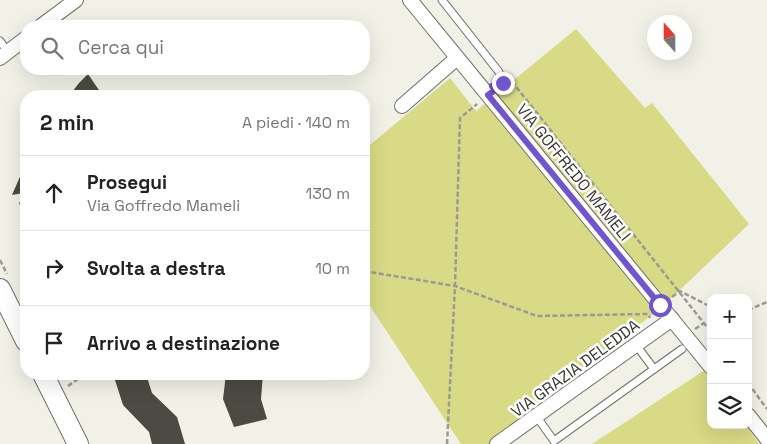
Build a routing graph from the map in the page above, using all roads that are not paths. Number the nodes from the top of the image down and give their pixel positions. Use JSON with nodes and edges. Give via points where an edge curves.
{"nodes":[{"id":1,"x":76,"y":0,"type":"edge"},
{"id":2,"x":410,"y":0,"type":"edge"},
{"id":3,"x":442,"y":0,"type":"edge"},
{"id":4,"x":49,"y":20,"type":"edge"},
{"id":5,"x":20,"y":41,"type":"edge"},
{"id":6,"x":3,"y":50,"type":"edge"},
{"id":7,"x":457,"y":58,"type":"junction"},
{"id":8,"x":499,"y":72,"type":"dead end"},
{"id":9,"x":402,"y":106,"type":"dead end"},
{"id":10,"x":0,"y":289,"type":"edge"},
{"id":11,"x":672,"y":319,"type":"junction"},
{"id":12,"x":20,"y":329,"type":"edge"},
{"id":13,"x":636,"y":345,"type":"junction"},
{"id":14,"x":682,"y":349,"type":"dead end"},
{"id":15,"x":707,"y":362,"type":"edge"},
{"id":16,"x":654,"y":369,"type":"junction"},
{"id":17,"x":46,"y":380,"type":"edge"},
{"id":18,"x":537,"y":417,"type":"junction"},
{"id":19,"x":752,"y":420,"type":"edge"},
{"id":20,"x":767,"y":439,"type":"edge"},
{"id":21,"x":78,"y":444,"type":"edge"},
{"id":22,"x":497,"y":444,"type":"edge"}],
"edges":[{"from":1,"to":4,"type":"street"},
{"from":2,"to":7,"type":"street","name":"VIA GOFFREDO MAMELI"},
{"from":3,"to":8,"type":"lane"},
{"from":5,"to":6,"type":"street"},
{"from":7,"to":9,"type":"street"},
{"from":7,"to":11,"type":"street","name":"VIA GOFFREDO MAMELI","via":[[490,90]]},
{"from":10,"to":12,"type":"street"},
{"from":11,"to":13,"type":"street","name":"VIA GRAZIA DELEDDA"},
{"from":11,"to":15,"type":"street","name":"VIA GOFFREDO MAMELI"},
{"from":13,"to":16,"type":"lane"},
{"from":13,"to":18,"type":"street","name":"VIA GRAZIA DELEDDA"},
{"from":14,"to":16,"type":"lane"},
{"from":16,"to":18,"type":"lane","via":[[554,441]]},
{"from":17,"to":21,"type":"street"},
{"from":18,"to":22,"type":"street","name":"VIA GRAZIA DELEDDA"},
{"from":19,"to":20,"type":"street"}]}
